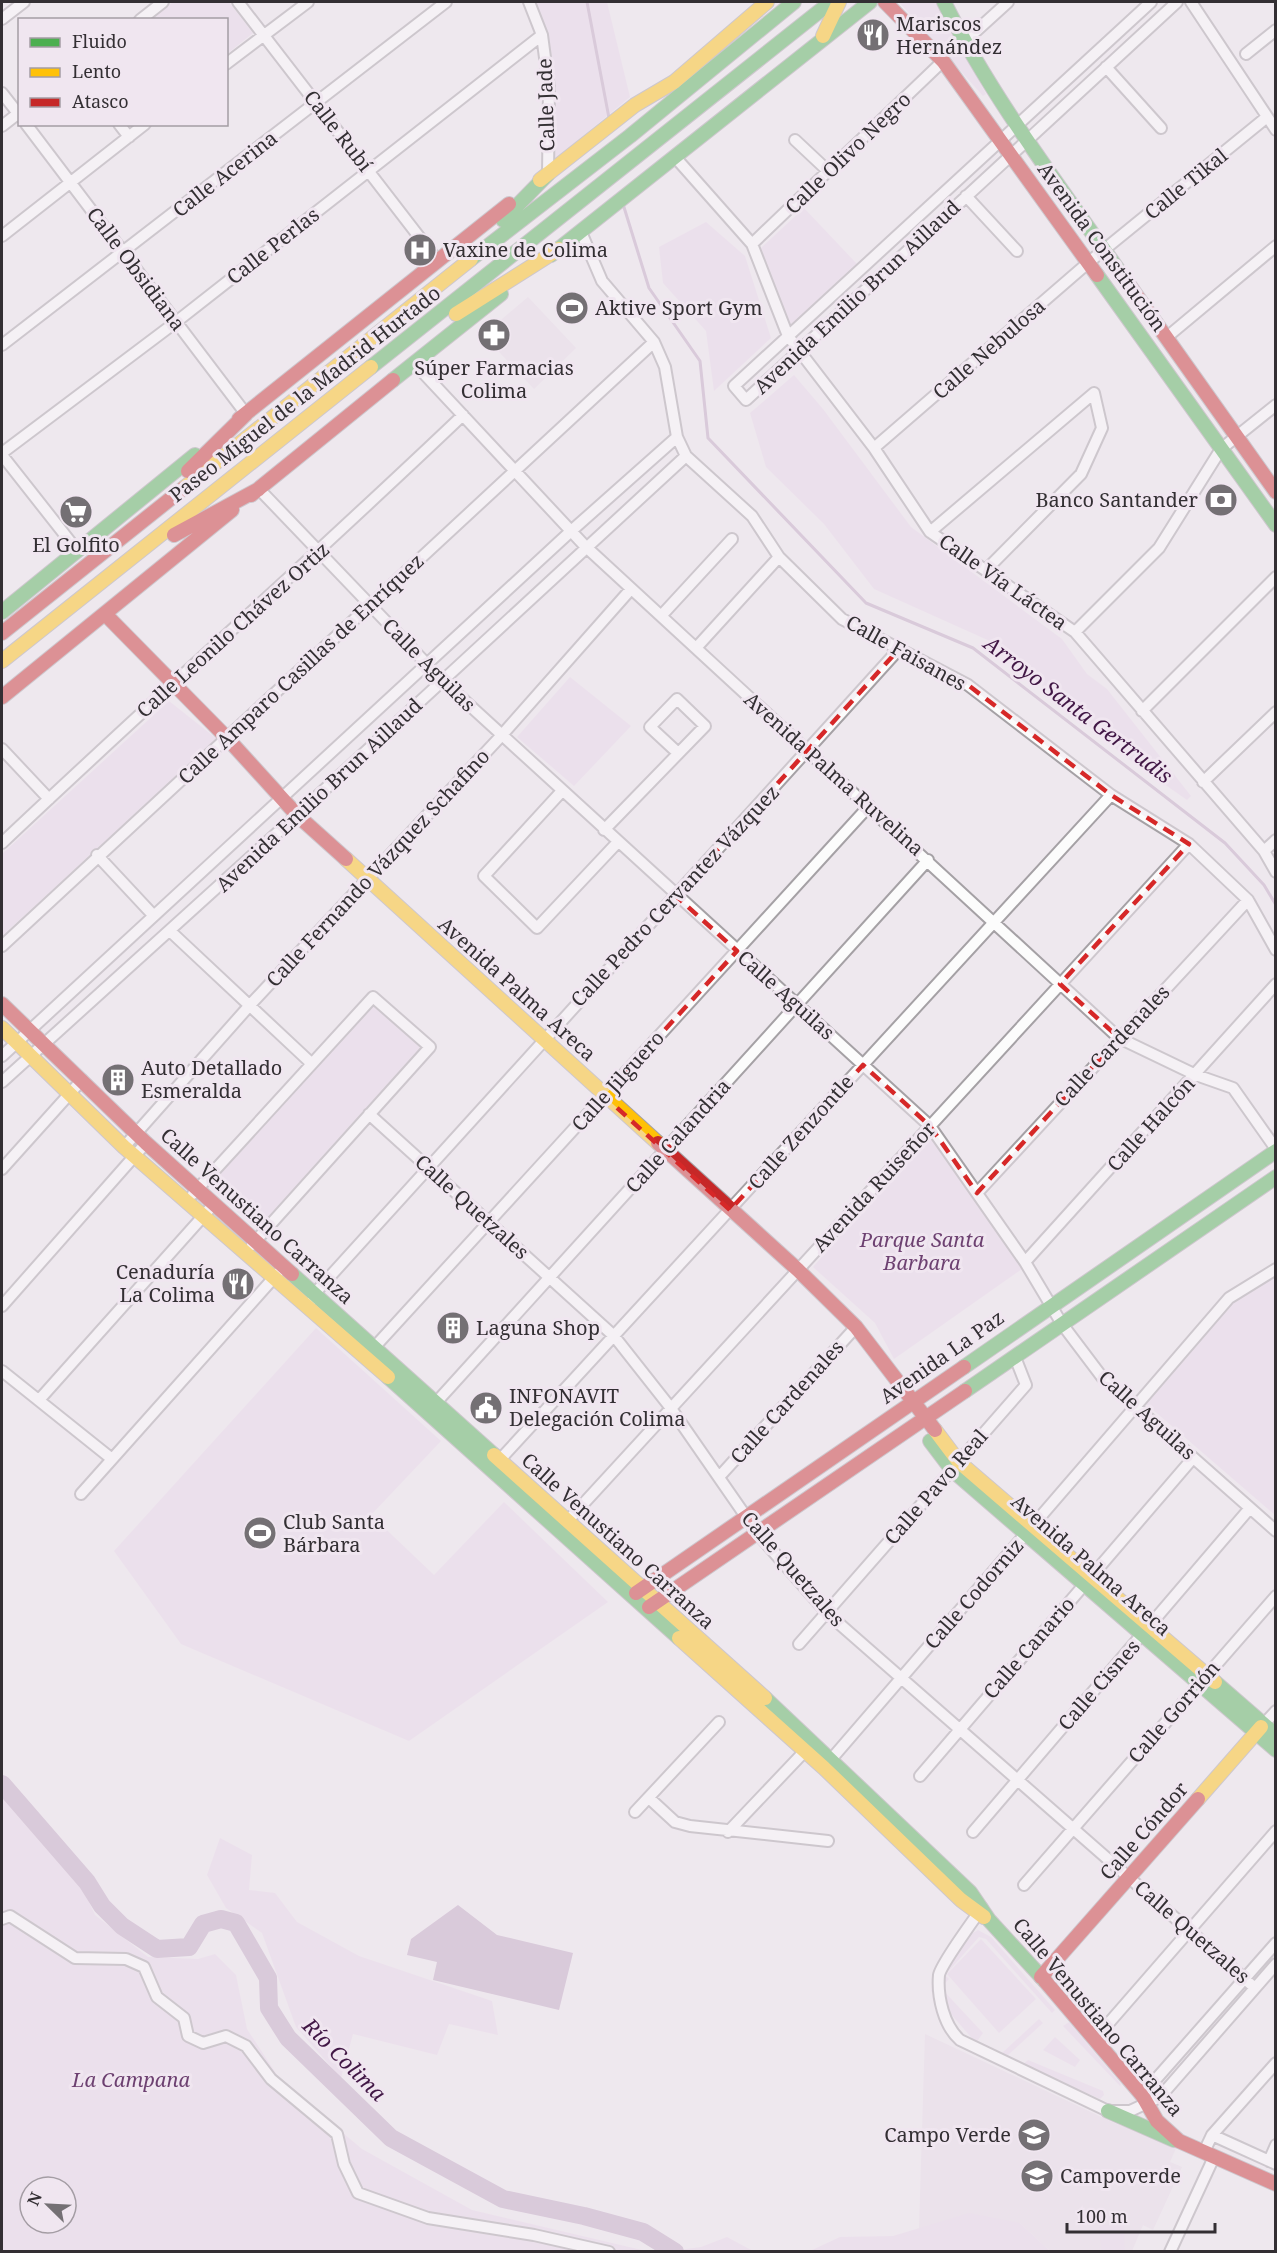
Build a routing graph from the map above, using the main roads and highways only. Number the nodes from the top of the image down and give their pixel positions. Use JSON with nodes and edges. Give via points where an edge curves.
{"nodes":[{"id":1,"x":767,"y":2,"type":"edge"},
{"id":2,"x":794,"y":2,"type":"edge"},
{"id":3,"x":831,"y":2,"type":"edge"},
{"id":4,"x":838,"y":2,"type":"edge"},
{"id":5,"x":870,"y":2,"type":"edge"},
{"id":6,"x":885,"y":2,"type":"edge"},
{"id":7,"x":944,"y":2,"type":"edge"},
{"id":8,"x":820,"y":42,"type":"junction"},
{"id":9,"x":548,"y":174,"type":"junction"},
{"id":10,"x":559,"y":249,"type":"junction"},
{"id":11,"x":445,"y":279,"type":"junction"},
{"id":12,"x":370,"y":368,"type":"junction"},
{"id":13,"x":246,"y":414,"type":"junction"},
{"id":14,"x":259,"y":489,"type":"junction"},
{"id":15,"x":1275,"y":492,"type":"edge"},
{"id":16,"x":1275,"y":525,"type":"edge"},
{"id":17,"x":113,"y":544,"type":"junction"},
{"id":18,"x":127,"y":561,"type":"junction"},
{"id":19,"x":2,"y":612,"type":"edge"},
{"id":20,"x":105,"y":614,"type":"junction"},
{"id":21,"x":2,"y":633,"type":"edge"},
{"id":22,"x":2,"y":661,"type":"edge"},
{"id":23,"x":2,"y":697,"type":"edge"},
{"id":24,"x":2,"y":1004,"type":"edge"},
{"id":25,"x":2,"y":1028,"type":"edge"},
{"id":26,"x":1275,"y":1150,"type":"edge"},
{"id":27,"x":1275,"y":1178,"type":"edge"},
{"id":28,"x":279,"y":1271,"type":"junction"},
{"id":29,"x":370,"y":1352,"type":"junction"},
{"id":30,"x":910,"y":1404,"type":"junction"},
{"id":31,"x":921,"y":1420,"type":"junction"},
{"id":32,"x":637,"y":1592,"type":"junction"},
{"id":33,"x":652,"y":1605,"type":"junction"},
{"id":34,"x":1260,"y":1729,"type":"junction"},
{"id":35,"x":1275,"y":1735,"type":"edge"},
{"id":36,"x":1275,"y":1750,"type":"edge"},
{"id":37,"x":1041,"y":1977,"type":"junction"},
{"id":38,"x":1108,"y":2111,"type":"road end"},
{"id":39,"x":1179,"y":2141,"type":"junction"},
{"id":40,"x":1275,"y":2184,"type":"edge"}],
"edges":[{"from":1,"to":9,"type":"main road","via":[[674,82]]},
{"from":2,"to":11,"type":"main road","name":"Paseo Miguel de la Madrid Hurtado","via":[[630,136]]},
{"from":3,"to":12,"type":"main road","name":"Paseo Miguel de la Madrid Hurtado"},
{"from":4,"to":8,"type":"main road"},
{"from":5,"to":8,"type":"main road"},
{"from":6,"to":16,"type":"main road","name":"Avenida Constitución","via":[[943,62]]},
{"from":7,"to":15,"type":"main road","name":"Avenida Constitución","via":[[964,42],[1027,140]]},
{"from":8,"to":10,"type":"main road"},
{"from":9,"to":11,"type":"main road"},
{"from":9,"to":13,"type":"main road"},
{"from":10,"to":12,"type":"main road"},
{"from":10,"to":14,"type":"main road"},
{"from":11,"to":17,"type":"main road","name":"Paseo Miguel de la Madrid Hurtado"},
{"from":12,"to":18,"type":"main road","name":"Paseo Miguel de la Madrid Hurtado"},
{"from":13,"to":17,"type":"main road"},
{"from":13,"to":19,"type":"main road"},
{"from":14,"to":18,"type":"main road"},
{"from":14,"to":20,"type":"main road"},
{"from":17,"to":21,"type":"main road","name":"Paseo Miguel de la Madrid Hurtado"},
{"from":18,"to":22,"type":"main road","name":"Paseo Miguel de la Madrid Hurtado"},
{"from":20,"to":23,"type":"main road"},
{"from":20,"to":30,"type":"main road","name":"Avenida Palma Areca","via":[[297,815],[798,1270],[856,1327]]},
{"from":24,"to":28,"type":"main road","name":"Calle Venustiano Carranza","via":[[255,1241]]},
{"from":25,"to":28,"type":"main road","name":"Calle Venustiano Carranza","via":[[129,1151],[246,1252]]},
{"from":26,"to":30,"type":"main road","name":"Avenida La Paz"},
{"from":27,"to":31,"type":"main road","name":"Avenida La Paz"},
{"from":28,"to":29,"type":"main road","name":"Calle Venustiano Carranza","via":[[310,1307]]},
{"from":28,"to":29,"type":"main road","name":"Calle Venustiano Carranza","via":[[315,1293]]},
{"from":29,"to":32,"type":"main road","name":"Calle Venustiano Carranza"},
{"from":30,"to":31,"type":"main road","name":"Avenida Palma Areca"},
{"from":30,"to":32,"type":"main road","name":"Avenida La Paz"},
{"from":31,"to":33,"type":"main road","name":"Avenida La Paz"},
{"from":31,"to":34,"type":"main road","name":"Avenida Palma Areca","via":[[955,1466]]},
{"from":32,"to":33,"type":"main road","name":"Calle Venustiano Carranza"},
{"from":33,"to":37,"type":"main road","name":"Calle Venustiano Carranza","via":[[802,1744],[828,1763],[983,1913]]},
{"from":34,"to":35,"type":"main road","name":"Avenida Palma Areca"},
{"from":34,"to":36,"type":"main road","name":"Avenida Palma Areca"},
{"from":34,"to":37,"type":"main road","name":"Calle Cóndor"},
{"from":37,"to":39,"type":"main road","name":"Calle Venustiano Carranza","via":[[1145,2100],[1157,2121]]},
{"from":38,"to":39,"type":"main road"},
{"from":39,"to":40,"type":"main road","name":"Calle Venustiano Carranza"}]}
